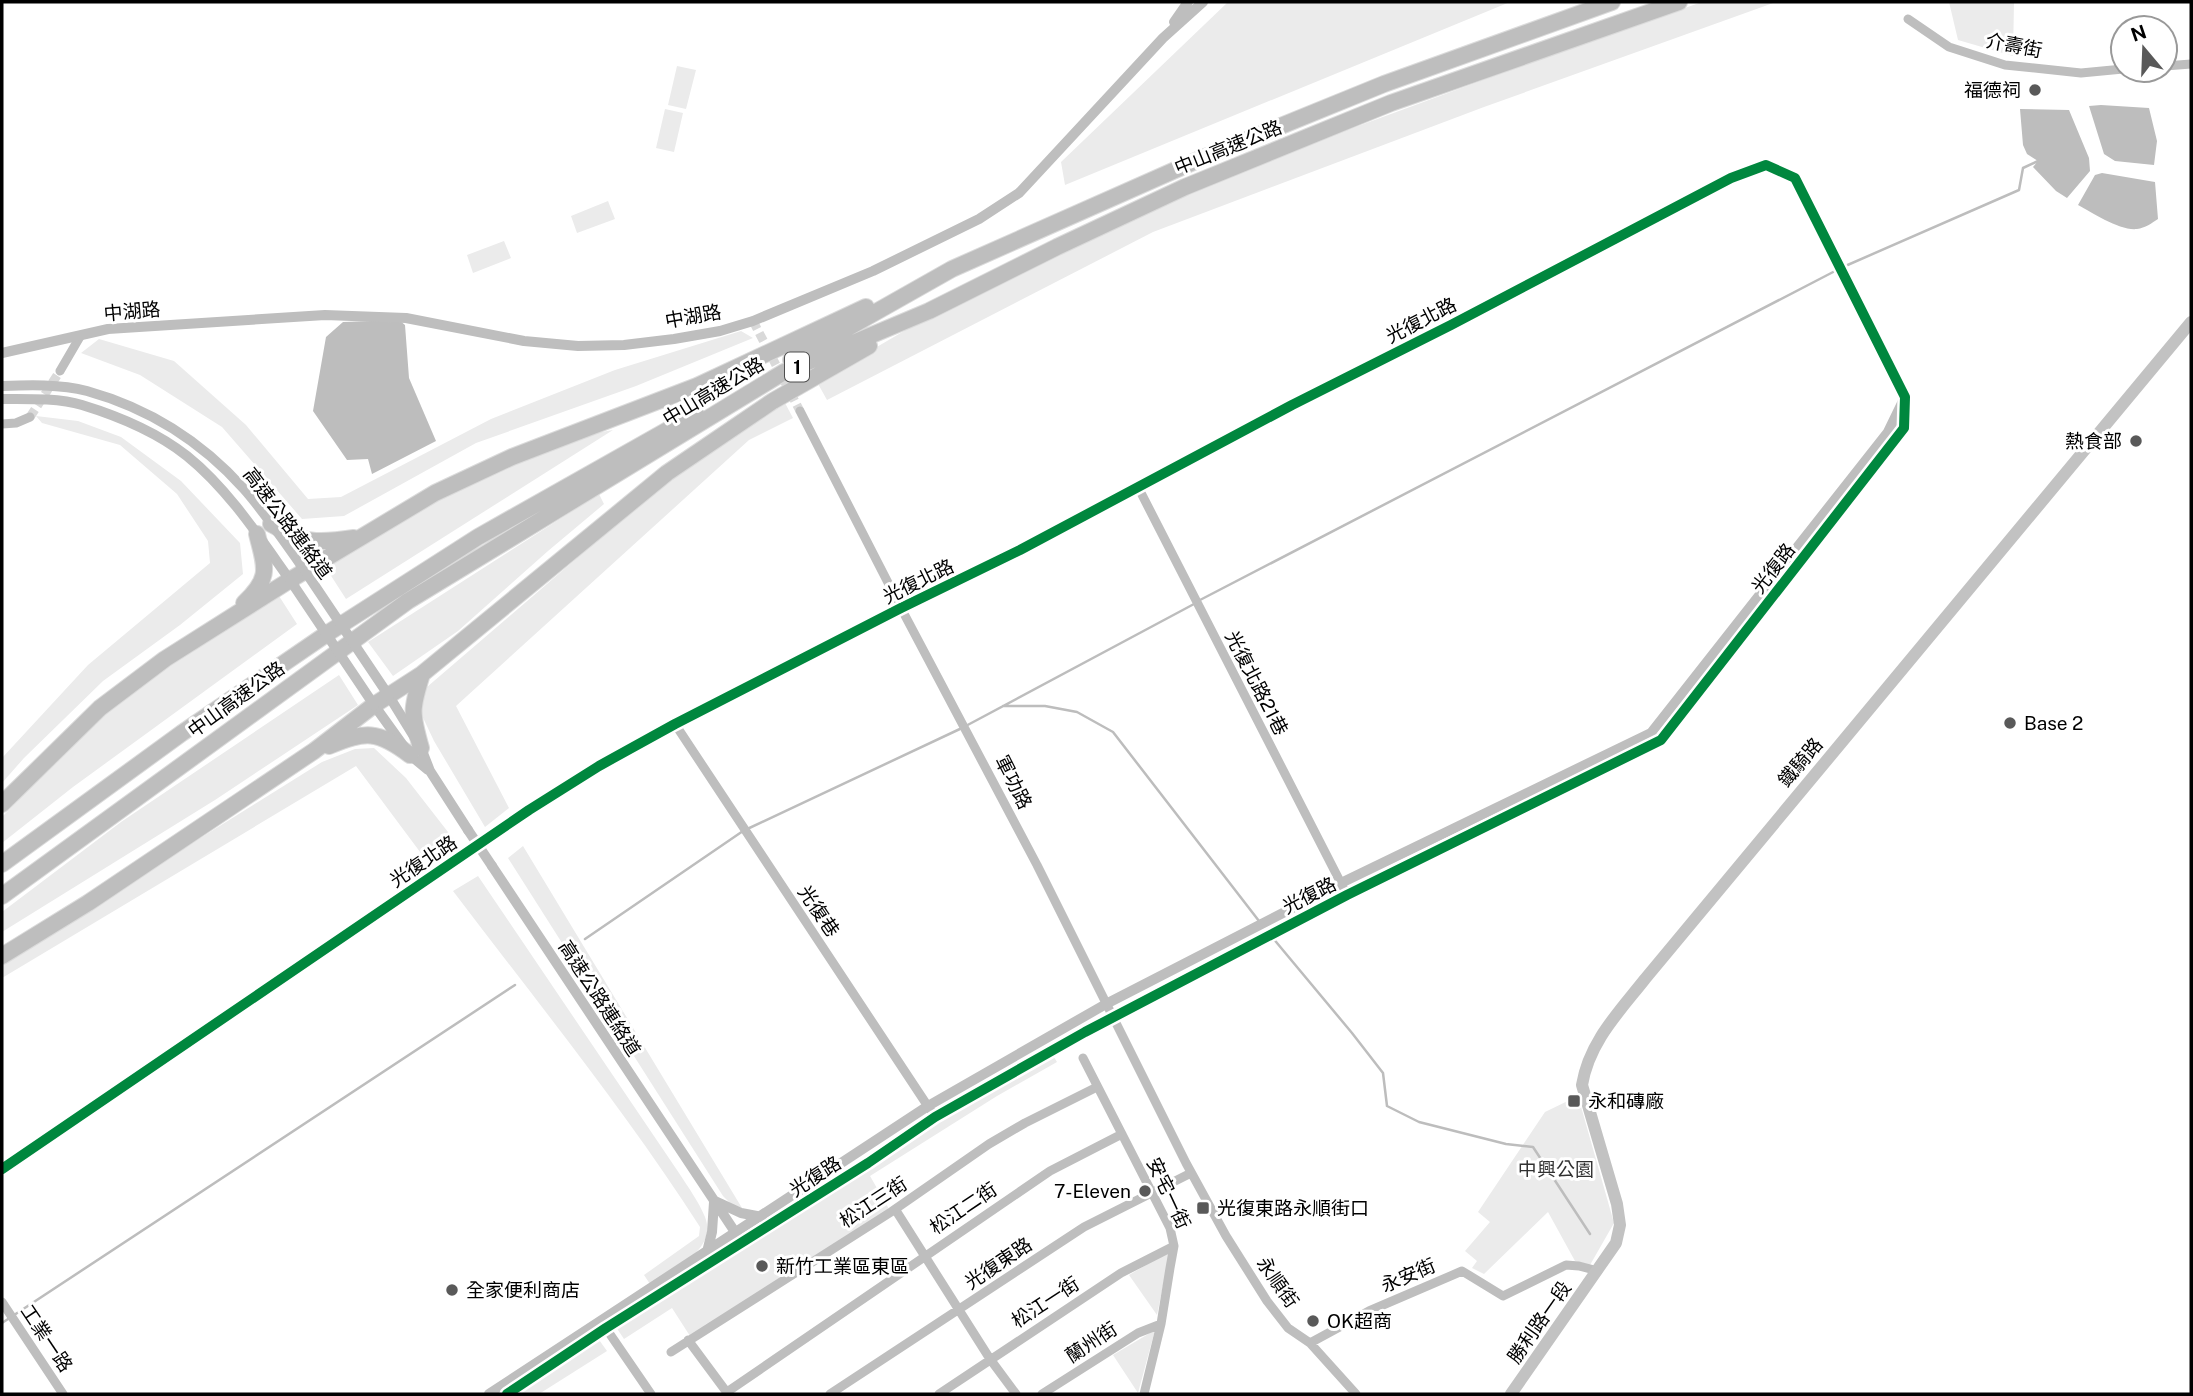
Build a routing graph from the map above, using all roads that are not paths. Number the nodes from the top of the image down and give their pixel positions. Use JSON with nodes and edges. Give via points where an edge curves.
{"nodes":[{"id":1,"x":1188,"y":2,"type":"edge"},
{"id":2,"x":1203,"y":2,"type":"edge"},
{"id":3,"x":1612,"y":2,"type":"edge"},
{"id":4,"x":1679,"y":2,"type":"edge"},
{"id":5,"x":1908,"y":19,"type":"dead end"},
{"id":6,"x":1163,"y":38,"type":"junction"},
{"id":7,"x":2109,"y":70,"type":"edge"},
{"id":8,"x":952,"y":269,"type":"junction"},
{"id":9,"x":929,"y":312,"type":"junction"},
{"id":10,"x":2191,"y":322,"type":"edge"},
{"id":11,"x":81,"y":334,"type":"junction"},
{"id":12,"x":2,"y":353,"type":"edge"},
{"id":13,"x":60,"y":371,"type":"tunnel mouth"},
{"id":14,"x":2,"y":386,"type":"edge"},
{"id":15,"x":1905,"y":397,"type":"junction"},
{"id":16,"x":2,"y":399,"type":"edge"},
{"id":17,"x":800,"y":411,"type":"tunnel mouth"},
{"id":18,"x":30,"y":417,"type":"tunnel mouth"},
{"id":19,"x":2,"y":424,"type":"edge"},
{"id":20,"x":1138,"y":487,"type":"junction"},
{"id":21,"x":271,"y":524,"type":"junction"},
{"id":22,"x":257,"y":534,"type":"junction"},
{"id":23,"x":363,"y":536,"type":"junction"},
{"id":24,"x":305,"y":571,"type":"junction"},
{"id":25,"x":290,"y":580,"type":"junction"},
{"id":26,"x":901,"y":608,"type":"junction"},
{"id":27,"x":224,"y":621,"type":"junction"},
{"id":28,"x":422,"y":674,"type":"junction"},
{"id":29,"x":382,"y":701,"type":"junction"},
{"id":30,"x":675,"y":724,"type":"junction"},
{"id":31,"x":314,"y":751,"type":"junction"},
{"id":32,"x":415,"y":751,"type":"junction"},
{"id":33,"x":2,"y":804,"type":"edge"},
{"id":34,"x":2,"y":864,"type":"edge"},
{"id":35,"x":1341,"y":883,"type":"junction"},
{"id":36,"x":1347,"y":895,"type":"junction"},
{"id":37,"x":2,"y":896,"type":"edge"},
{"id":38,"x":2,"y":956,"type":"edge"},
{"id":39,"x":1106,"y":1004,"type":"junction"},
{"id":40,"x":1112,"y":1017,"type":"junction"},
{"id":41,"x":1083,"y":1058,"type":"dead end"},
{"id":42,"x":1097,"y":1087,"type":"junction"},
{"id":43,"x":928,"y":1107,"type":"junction"},
{"id":44,"x":935,"y":1117,"type":"junction"},
{"id":45,"x":1122,"y":1134,"type":"junction"},
{"id":46,"x":2,"y":1169,"type":"edge"},
{"id":47,"x":1191,"y":1173,"type":"junction"},
{"id":48,"x":1152,"y":1193,"type":"junction"},
{"id":49,"x":713,"y":1201,"type":"junction"},
{"id":50,"x":895,"y":1209,"type":"junction"},
{"id":51,"x":762,"y":1217,"type":"junction"},
{"id":52,"x":735,"y":1233,"type":"junction"},
{"id":53,"x":743,"y":1243,"type":"junction"},
{"id":54,"x":1174,"y":1246,"type":"junction"},
{"id":55,"x":707,"y":1252,"type":"junction"},
{"id":56,"x":924,"y":1256,"type":"junction"},
{"id":57,"x":1598,"y":1271,"type":"junction"},
{"id":58,"x":3,"y":1304,"type":"edge"},
{"id":59,"x":959,"y":1311,"type":"junction"},
{"id":60,"x":603,"y":1324,"type":"junction"},
{"id":61,"x":1161,"y":1324,"type":"junction"},
{"id":62,"x":688,"y":1340,"type":"junction"},
{"id":63,"x":1310,"y":1343,"type":"junction"},
{"id":64,"x":671,"y":1352,"type":"dead end"},
{"id":65,"x":990,"y":1359,"type":"junction"},
{"id":66,"x":727,"y":1393,"type":"edge"},
{"id":67,"x":63,"y":1394,"type":"edge"},
{"id":68,"x":489,"y":1394,"type":"edge"},
{"id":69,"x":507,"y":1394,"type":"edge"},
{"id":70,"x":651,"y":1394,"type":"edge"},
{"id":71,"x":830,"y":1394,"type":"edge"},
{"id":72,"x":939,"y":1394,"type":"edge"},
{"id":73,"x":1016,"y":1394,"type":"edge"},
{"id":74,"x":1042,"y":1394,"type":"edge"},
{"id":75,"x":1144,"y":1394,"type":"edge"},
{"id":76,"x":1356,"y":1394,"type":"edge"},
{"id":77,"x":1511,"y":1394,"type":"edge"}],
"edges":[{"from":1,"to":6,"type":"street"},
{"from":2,"to":6,"type":"street","name":"中湖路"},
{"from":3,"to":8,"type":"highway","name":"中山高速公路","number":"1","via":[[1384,83]]},
{"from":4,"to":9,"type":"highway","name":"中山高速公路","number":"1","via":[[1391,103],[1185,187]]},
{"from":5,"to":7,"type":"street","name":"介壽街","via":[[1949,47],[2005,65],[2081,73]]},
{"from":6,"to":11,"type":"street","name":"中湖路","via":[[1019,193],[979,219],[873,271],[720,331],[624,345],[578,346],[524,341],[406,318],[325,316]]},
{"from":8,"to":23,"type":"highway","via":[[697,386],[512,457],[435,493]]},
{"from":8,"to":34,"type":"highway","name":"中山高速公路","number":"1","via":[[478,537],[193,725]]},
{"from":9,"to":28,"type":"highway","via":[[773,401],[667,473]]},
{"from":9,"to":37,"type":"highway","name":"中山高速公路","number":"1","via":[[784,372],[408,601]]},
{"from":10,"to":57,"type":"main road","name":"鐵騎路","via":[[1645,979],[1593,1049],[1582,1085],[1620,1225],[1616,1243]]},
{"from":11,"to":12,"type":"street","name":"中湖路"},
{"from":11,"to":13,"type":"street","name":"中湖路"},
{"from":14,"to":21,"type":"street","name":"高速公路連絡道","via":[[86,391],[147,413],[199,445],[244,489]]},
{"from":15,"to":20,"type":"street","name":"光復北路","via":[[1795,178],[1766,165],[1731,178]]},
{"from":15,"to":35,"type":"street","name":"光復路","via":[[1888,432],[1651,733]]},
{"from":15,"to":36,"type":"street","name":"光復路","via":[[1904,428],[1661,740]]},
{"from":16,"to":22,"type":"street","name":"高速公路連絡道","via":[[80,404],[140,427],[187,456]]},
{"from":17,"to":26,"type":"street","name":"軍功路"},
{"from":18,"to":19,"type":"street"},
{"from":20,"to":26,"type":"street","name":"光復北路"},
{"from":20,"to":35,"type":"street","name":"光復北路21巷"},
{"from":21,"to":23,"type":"highway","via":[[295,537],[324,543]]},
{"from":21,"to":24,"type":"street","name":"高速公路連絡道"},
{"from":22,"to":25,"type":"street","name":"高速公路連絡道"},
{"from":22,"to":27,"type":"highway","via":[[266,571],[257,591]]},
{"from":23,"to":24,"type":"highway"},
{"from":24,"to":25,"type":"highway"},
{"from":24,"to":29,"type":"street","name":"高速公路連絡道","bridge":true},
{"from":25,"to":27,"type":"highway"},
{"from":25,"to":29,"type":"street","name":"高速公路連絡道","bridge":true},
{"from":26,"to":30,"type":"street","name":"光復北路"},
{"from":26,"to":39,"type":"street","name":"軍功路"},
{"from":27,"to":33,"type":"highway","via":[[100,708]]},
{"from":28,"to":29,"type":"highway"},
{"from":28,"to":32,"type":"highway","via":[[413,703]]},
{"from":29,"to":31,"type":"highway"},
{"from":29,"to":32,"type":"street","name":"高速公路連絡道"},
{"from":29,"to":32,"type":"street","name":"高速公路連絡道"},
{"from":30,"to":43,"type":"street","name":"光復巷"},
{"from":30,"to":46,"type":"street","name":"光復北路","via":[[529,810]]},
{"from":31,"to":32,"type":"highway","via":[[356,735],[377,736]]},
{"from":31,"to":38,"type":"highway"},
{"from":32,"to":49,"type":"street","name":"高速公路連絡道","bridge":true},
{"from":35,"to":36,"type":"street","name":"光復北路21巷"},
{"from":35,"to":39,"type":"street","name":"光復路"},
{"from":36,"to":40,"type":"street","name":"光復路"},
{"from":39,"to":40,"type":"street","name":"軍功路"},
{"from":39,"to":43,"type":"street","name":"光復路"},
{"from":40,"to":44,"type":"street","name":"光復路"},
{"from":40,"to":47,"type":"street","name":"軍功路"},
{"from":41,"to":42,"type":"street","name":"安宅一街"},
{"from":42,"to":45,"type":"street","name":"安宅一街"},
{"from":42,"to":50,"type":"street","name":"松江三街","via":[[989,1144]]},
{"from":43,"to":44,"type":"street","name":"光復巷"},
{"from":43,"to":51,"type":"street","name":"光復路"},
{"from":44,"to":53,"type":"street","name":"光復路"},
{"from":45,"to":48,"type":"street","name":"安宅一街"},
{"from":45,"to":56,"type":"street","name":"松江二街","via":[[1049,1171]]},
{"from":47,"to":48,"type":"street","name":"光復東路"},
{"from":47,"to":63,"type":"street","name":"永順街","via":[[1267,1300],[1288,1328]]},
{"from":48,"to":54,"type":"street","name":"安宅一街"},
{"from":48,"to":59,"type":"street","name":"光復東路","via":[[1084,1227]]},
{"from":49,"to":51,"type":"street"},
{"from":49,"to":52,"type":"street","name":"高速公路連絡道"},
{"from":49,"to":55,"type":"street"},
{"from":50,"to":56,"type":"street"},
{"from":50,"to":62,"type":"street","name":"松江三街"},
{"from":51,"to":52,"type":"street","name":"光復路"},
{"from":52,"to":53,"type":"street","name":"高速公路連絡道"},
{"from":52,"to":55,"type":"street","name":"光復路"},
{"from":53,"to":60,"type":"street","name":"光復路"},
{"from":54,"to":61,"type":"street","name":"安宅一街"},
{"from":54,"to":65,"type":"street","name":"松江一街","via":[[1121,1273]]},
{"from":55,"to":60,"type":"street","name":"光復路"},
{"from":56,"to":59,"type":"street"},
{"from":56,"to":66,"type":"street","name":"松江二街"},
{"from":57,"to":63,"type":"street","name":"永安街","via":[[1566,1265],[1503,1296],[1462,1271],[1369,1311]]},
{"from":57,"to":77,"type":"main road","name":"勝利路一段"},
{"from":58,"to":67,"type":"street","name":"工業一路"},
{"from":59,"to":65,"type":"street"},
{"from":59,"to":71,"type":"street","name":"光復東路"},
{"from":60,"to":68,"type":"street","name":"光復路"},
{"from":60,"to":69,"type":"street","name":"光復路"},
{"from":60,"to":70,"type":"street"},
{"from":61,"to":74,"type":"street","name":"蘭州街","via":[[1138,1333]]},
{"from":61,"to":75,"type":"street","name":"安宅一街"},
{"from":62,"to":64,"type":"street","name":"松江三街"},
{"from":62,"to":66,"type":"street"},
{"from":63,"to":76,"type":"street","name":"永順街"},
{"from":65,"to":72,"type":"street","name":"松江一街"},
{"from":65,"to":73,"type":"street"}]}
